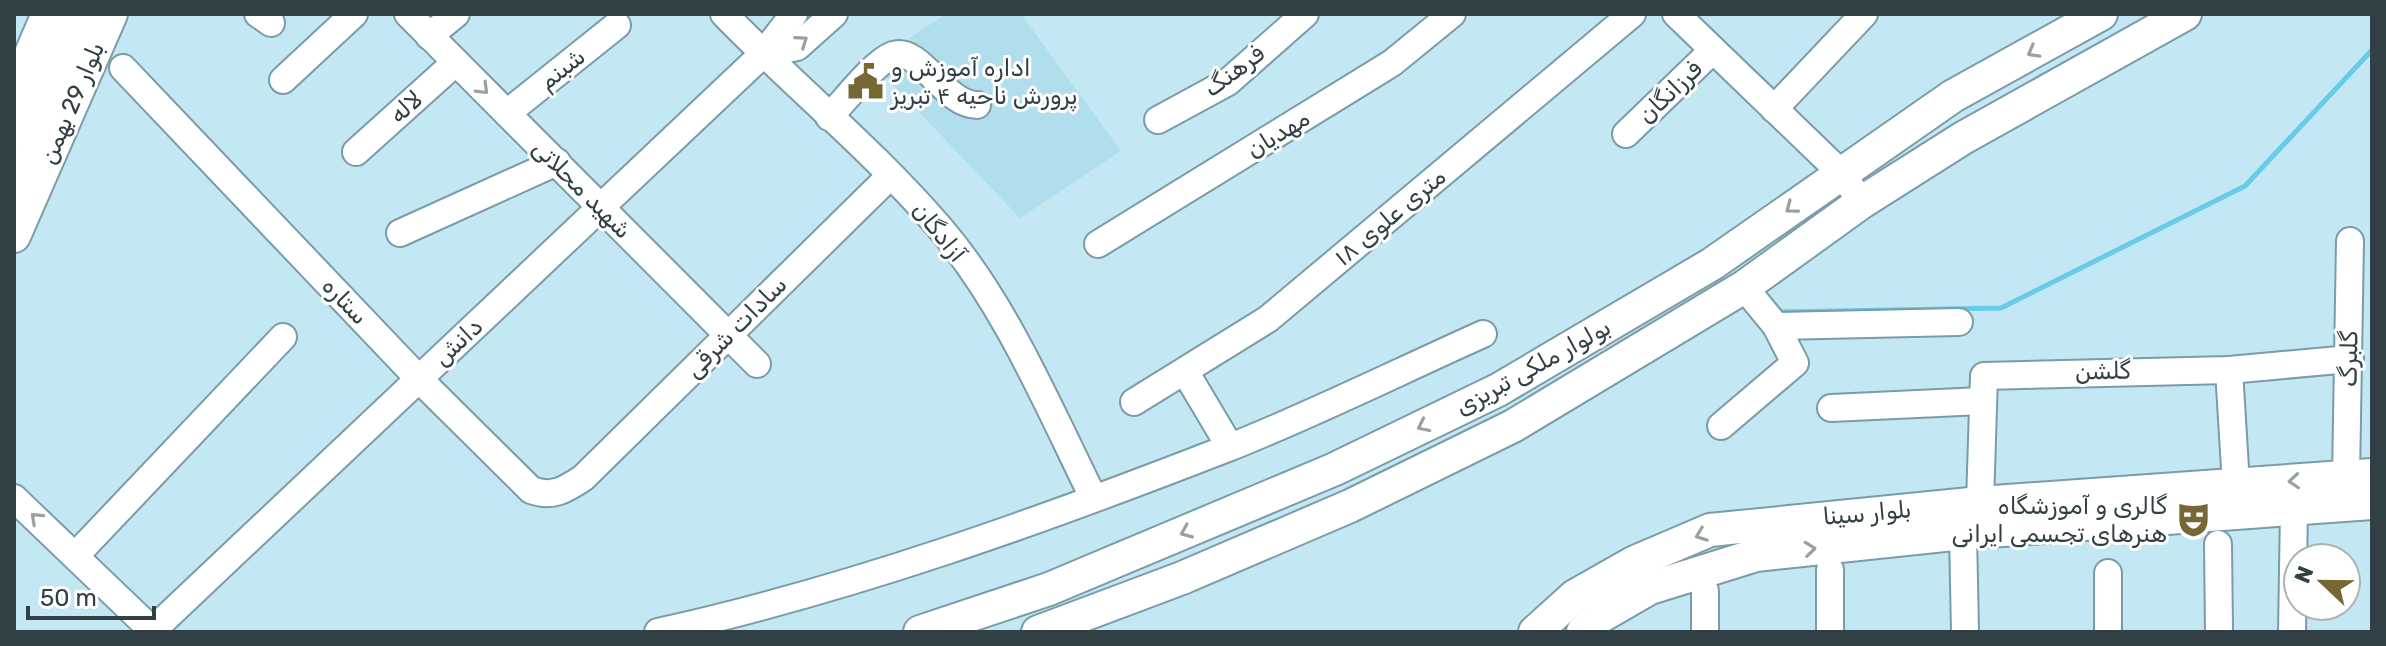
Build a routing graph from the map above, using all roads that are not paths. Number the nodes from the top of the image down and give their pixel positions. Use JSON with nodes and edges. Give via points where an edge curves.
{"nodes":[{"id":1,"x":48,"y":14,"type":"edge"},
{"id":2,"x":68,"y":14,"type":"edge"},
{"id":3,"x":89,"y":14,"type":"edge"},
{"id":4,"x":111,"y":14,"type":"edge"},
{"id":5,"x":354,"y":14,"type":"edge"},
{"id":6,"x":408,"y":14,"type":"edge"},
{"id":7,"x":456,"y":14,"type":"edge"},
{"id":8,"x":724,"y":14,"type":"edge"},
{"id":9,"x":794,"y":14,"type":"edge"},
{"id":10,"x":834,"y":14,"type":"edge"},
{"id":11,"x":1305,"y":14,"type":"edge"},
{"id":12,"x":1452,"y":14,"type":"edge"},
{"id":13,"x":1632,"y":14,"type":"edge"},
{"id":14,"x":1864,"y":14,"type":"edge"},
{"id":15,"x":2101,"y":14,"type":"edge"},
{"id":16,"x":2185,"y":14,"type":"edge"},
{"id":17,"x":1679,"y":15,"type":"edge"},
{"id":18,"x":617,"y":25,"type":"dead end"},
{"id":19,"x":429,"y":36,"type":"junction"},
{"id":20,"x":1713,"y":50,"type":"junction"},
{"id":21,"x":763,"y":54,"type":"junction"},
{"id":22,"x":456,"y":62,"type":"junction"},
{"id":23,"x":123,"y":68,"type":"dead end"},
{"id":24,"x":283,"y":80,"type":"dead end"},
{"id":25,"x":14,"y":93,"type":"edge"},
{"id":26,"x":977,"y":105,"type":"dead end"},
{"id":27,"x":1774,"y":109,"type":"junction"},
{"id":28,"x":507,"y":113,"type":"junction"},
{"id":29,"x":829,"y":117,"type":"junction"},
{"id":30,"x":1158,"y":120,"type":"dead end"},
{"id":31,"x":1626,"y":134,"type":"dead end"},
{"id":32,"x":14,"y":138,"type":"edge"},
{"id":33,"x":356,"y":152,"type":"dead end"},
{"id":34,"x":557,"y":162,"type":"junction"},
{"id":35,"x":1840,"y":172,"type":"junction"},
{"id":36,"x":890,"y":176,"type":"junction"},
{"id":37,"x":14,"y":189,"type":"edge"},
{"id":38,"x":1862,"y":202,"type":"junction"},
{"id":39,"x":600,"y":207,"type":"junction"},
{"id":40,"x":400,"y":233,"type":"dead end"},
{"id":41,"x":14,"y":236,"type":"edge"},
{"id":42,"x":2350,"y":241,"type":"dead end"},
{"id":43,"x":1098,"y":244,"type":"dead end"},
{"id":44,"x":1744,"y":287,"type":"junction"},
{"id":45,"x":1959,"y":322,"type":"dead end"},
{"id":46,"x":1776,"y":326,"type":"junction"},
{"id":47,"x":1483,"y":334,"type":"dead end"},
{"id":48,"x":728,"y":335,"type":"junction"},
{"id":49,"x":283,"y":337,"type":"dead end"},
{"id":50,"x":2350,"y":359,"type":"junction"},
{"id":51,"x":757,"y":364,"type":"dead end"},
{"id":52,"x":2229,"y":370,"type":"junction"},
{"id":53,"x":1186,"y":373,"type":"junction"},
{"id":54,"x":419,"y":379,"type":"junction"},
{"id":55,"x":1982,"y":401,"type":"junction"},
{"id":56,"x":1134,"y":402,"type":"dead end"},
{"id":57,"x":1831,"y":408,"type":"dead end"},
{"id":58,"x":1721,"y":426,"type":"dead end"},
{"id":59,"x":1230,"y":447,"type":"junction"},
{"id":60,"x":2359,"y":476,"type":"edge"},
{"id":61,"x":583,"y":478,"type":"joint"},
{"id":62,"x":2236,"y":485,"type":"junction"},
{"id":63,"x":1093,"y":497,"type":"junction"},
{"id":64,"x":14,"y":498,"type":"edge"},
{"id":65,"x":1980,"y":503,"type":"junction"},
{"id":66,"x":2372,"y":503,"type":"edge"},
{"id":67,"x":2294,"y":509,"type":"junction"},
{"id":68,"x":1963,"y":533,"type":"junction"},
{"id":69,"x":1754,"y":539,"type":"junction"},
{"id":70,"x":2218,"y":544,"type":"dead end"},
{"id":71,"x":76,"y":555,"type":"junction"},
{"id":72,"x":1830,"y":570,"type":"dead end"},
{"id":73,"x":2108,"y":573,"type":"dead end"},
{"id":74,"x":1705,"y":591,"type":"dead end"},
{"id":75,"x":154,"y":631,"type":"edge"},
{"id":76,"x":658,"y":632,"type":"edge"},
{"id":77,"x":920,"y":632,"type":"edge"},
{"id":78,"x":1038,"y":632,"type":"edge"},
{"id":79,"x":1535,"y":632,"type":"edge"},
{"id":80,"x":1583,"y":632,"type":"edge"},
{"id":81,"x":1705,"y":632,"type":"edge"},
{"id":82,"x":1830,"y":632,"type":"edge"},
{"id":83,"x":1965,"y":632,"type":"edge"},
{"id":84,"x":2108,"y":632,"type":"edge"},
{"id":85,"x":2219,"y":632,"type":"edge"},
{"id":86,"x":2292,"y":632,"type":"edge"}],
"edges":[{"from":1,"to":25,"type":"main road"},
{"from":2,"to":32,"type":"street"},
{"from":3,"to":37,"type":"street"},
{"from":4,"to":41,"type":"main road","name":"بلوار 29 بهمن"},
{"from":5,"to":24,"type":"street"},
{"from":6,"to":19,"type":"street","name":"شهید محلاتی"},
{"from":7,"to":19,"type":"street"},
{"from":8,"to":21,"type":"street","name":"آزادگان"},
{"from":9,"to":21,"type":"street","name":"دانش"},
{"from":21,"to":10,"type":"street","name":"دانش","one_way":true,"via":[[797,47]]},
{"from":11,"to":30,"type":"street","name":"فرهنگ","via":[[1228,82]]},
{"from":12,"to":43,"type":"street","name":"مهدیان","via":[[1392,63]]},
{"from":13,"to":53,"type":"street","name":"۱۸ متری علوی","via":[[1268,319]]},
{"from":14,"to":27,"type":"street"},
{"from":15,"to":35,"type":"main road","name":"بولوار ملکی تبریزی","one_way":true,"via":[[1953,96]]},
{"from":16,"to":38,"type":"main road","name":"بولوار ملکی تبریزی","via":[[1963,138]]},
{"from":17,"to":20,"type":"street"},
{"from":18,"to":28,"type":"street","name":"شبنم"},
{"from":19,"to":22,"type":"street","name":"شهید محلاتی"},
{"from":20,"to":27,"type":"street"},
{"from":20,"to":31,"type":"street","name":"فرزانگان"},
{"from":21,"to":29,"type":"street","name":"آزادگان"},
{"from":21,"to":39,"type":"street","name":"دانش"},
{"from":22,"to":28,"type":"street","name":"شهید محلاتی","one_way":true},
{"from":22,"to":33,"type":"street","name":"لاله"},
{"from":23,"to":54,"type":"street","name":"ستاره"},
{"from":26,"to":29,"type":"street","via":[[960,103],[902,54],[881,63]]},
{"from":27,"to":35,"type":"street"},
{"from":28,"to":34,"type":"street","name":"شهید محلاتی"},
{"from":29,"to":36,"type":"street","name":"آزادگان"},
{"from":34,"to":39,"type":"street","name":"شهید محلاتی"},
{"from":34,"to":40,"type":"street"},
{"from":35,"to":38,"type":"street"},
{"from":35,"to":77,"type":"main road","name":"بولوار ملکی تبریزی","one_way":true,"via":[[1712,264],[1498,390],[1335,469],[1063,583]]},
{"from":36,"to":48,"type":"street","name":"سادات شرقی"},
{"from":36,"to":63,"type":"street","name":"آزادگان","via":[[941,228],[985,293]]},
{"from":38,"to":44,"type":"main road","name":"بولوار ملکی تبریزی"},
{"from":39,"to":48,"type":"street","name":"شهید محلاتی"},
{"from":39,"to":54,"type":"street","name":"دانش"},
{"from":42,"to":50,"type":"street","name":"گلبرگ"},
{"from":44,"to":46,"type":"street"},
{"from":44,"to":78,"type":"main road","name":"بولوار ملکی تبریزی","via":[[1500,433],[1336,512]]},
{"from":45,"to":46,"type":"street"},
{"from":46,"to":58,"type":"street","via":[[1795,363]]},
{"from":47,"to":59,"type":"street"},
{"from":48,"to":51,"type":"street","name":"شهید محلاتی"},
{"from":48,"to":61,"type":"street","name":"سادات شرقی"},
{"from":49,"to":71,"type":"street"},
{"from":50,"to":52,"type":"street","name":"گلشن"},
{"from":50,"to":60,"type":"street","name":"گلبرگ"},
{"from":52,"to":55,"type":"street","name":"گلشن","via":[[1992,373],[1982,378]]},
{"from":52,"to":62,"type":"street"},
{"from":53,"to":56,"type":"street","name":"۱۸ متری علوی"},
{"from":53,"to":59,"type":"street"},
{"from":54,"to":61,"type":"street","name":"ستاره","via":[[531,490],[558,493]]},
{"from":54,"to":75,"type":"street","name":"دانش"},
{"from":55,"to":57,"type":"street"},
{"from":55,"to":65,"type":"street","name":"گلشن"},
{"from":59,"to":63,"type":"street"},
{"from":60,"to":62,"type":"main road","name":"بلوار سینا","one_way":true},
{"from":62,"to":65,"type":"main road","name":"بلوار سینا"},
{"from":63,"to":76,"type":"street","via":[[800,598]]},
{"from":71,"to":64,"type":"street","one_way":true},
{"from":65,"to":69,"type":"main road","name":"بلوار سینا"},
{"from":66,"to":67,"type":"main road","name":"بلوار سینا"},
{"from":67,"to":68,"type":"main road","name":"بلوار سینا"},
{"from":67,"to":86,"type":"street"},
{"from":69,"to":68,"type":"main road","name":"بلوار سینا","one_way":true},
{"from":68,"to":83,"type":"street"},
{"from":69,"to":79,"type":"main road","name":"بلوار سینا","one_way":true,"via":[[1710,530],[1635,562],[1575,596]]},
{"from":69,"to":80,"type":"main road","name":"بلوار سینا","via":[[1650,588]]},
{"from":70,"to":85,"type":"street"},
{"from":71,"to":75,"type":"street"},
{"from":72,"to":82,"type":"street"},
{"from":73,"to":84,"type":"street"},
{"from":74,"to":81,"type":"street"}]}
